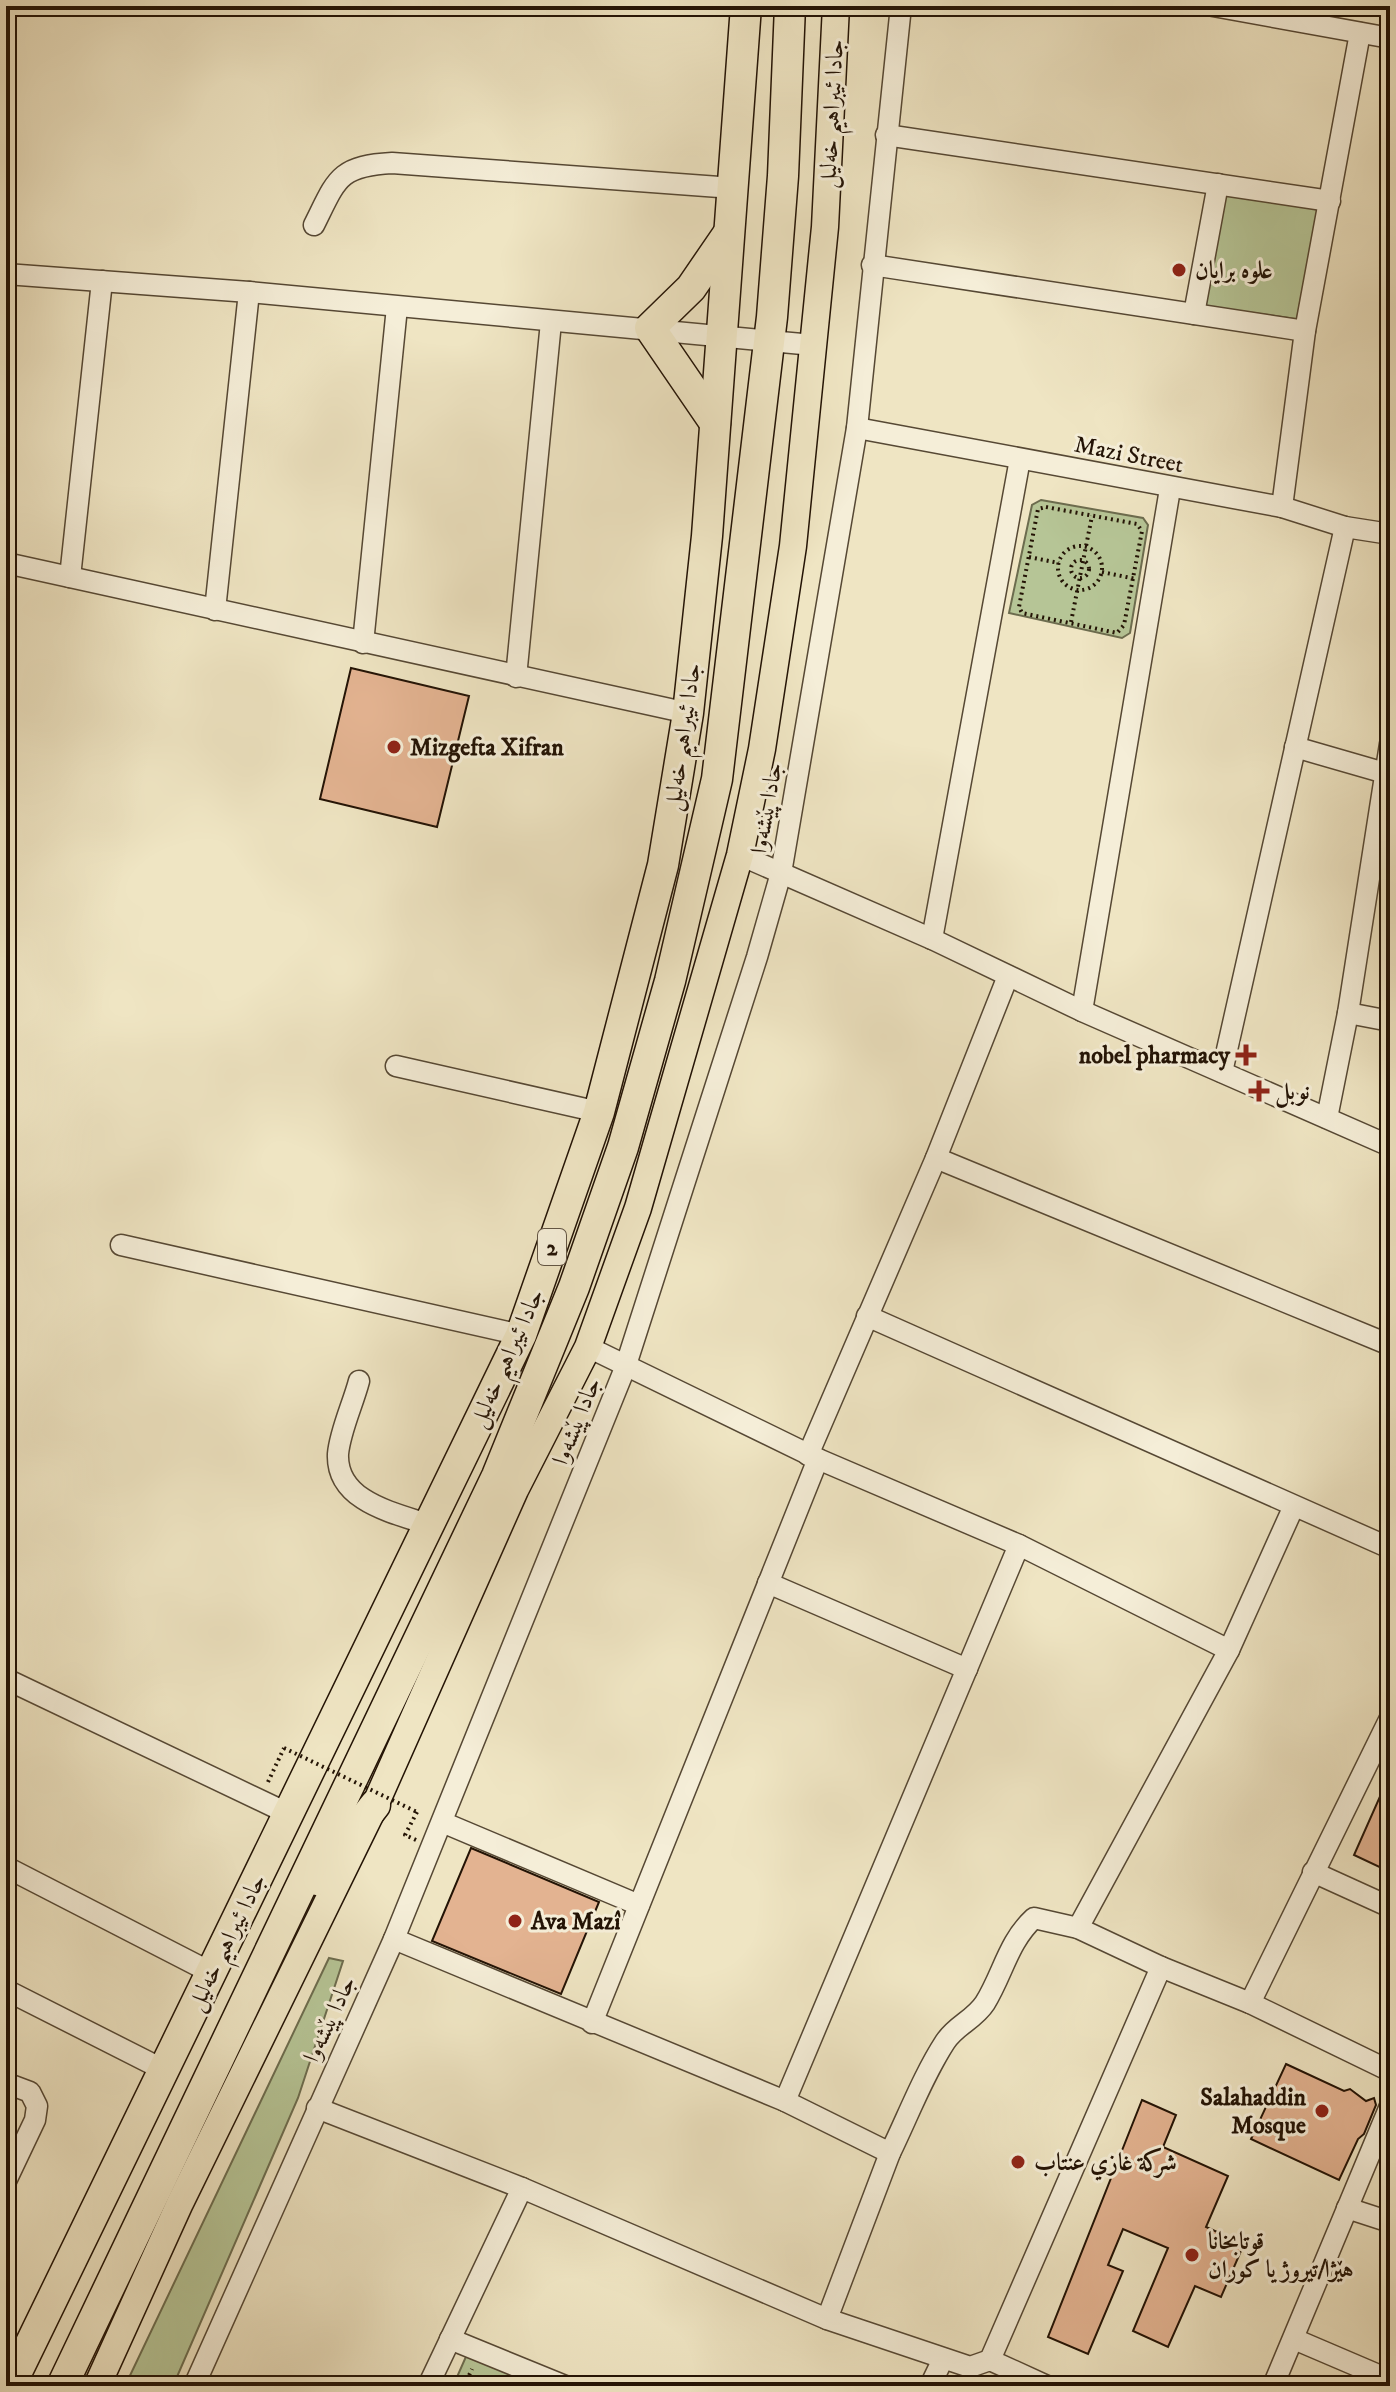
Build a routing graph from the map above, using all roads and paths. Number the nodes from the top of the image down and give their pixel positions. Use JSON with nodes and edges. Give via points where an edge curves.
{"nodes":[{"id":1,"x":746,"y":6,"type":"edge"},
{"id":2,"x":790,"y":6,"type":"edge"},
{"id":3,"x":836,"y":6,"type":"edge"},
{"id":4,"x":901,"y":6,"type":"edge"},
{"id":5,"x":1213,"y":6,"type":"edge"},
{"id":6,"x":1360,"y":33,"type":"junction"},
{"id":7,"x":1390,"y":38,"type":"edge"},
{"id":8,"x":886,"y":135,"type":"junction"},
{"id":9,"x":1218,"y":184,"type":"junction"},
{"id":10,"x":733,"y":188,"type":"junction"},
{"id":11,"x":1330,"y":201,"type":"junction"},
{"id":12,"x":314,"y":225,"type":"dead end"},
{"id":13,"x":729,"y":232,"type":"junction"},
{"id":14,"x":872,"y":265,"type":"junction"},
{"id":15,"x":6,"y":274,"type":"edge"},
{"id":16,"x":102,"y":281,"type":"junction"},
{"id":17,"x":249,"y":292,"type":"junction"},
{"id":18,"x":397,"y":307,"type":"junction"},
{"id":19,"x":1194,"y":314,"type":"junction"},
{"id":20,"x":551,"y":322,"type":"junction"},
{"id":21,"x":650,"y":328,"type":"junction"},
{"id":22,"x":1305,"y":331,"type":"junction"},
{"id":23,"x":722,"y":336,"type":"junction"},
{"id":24,"x":769,"y":340,"type":"junction"},
{"id":25,"x":813,"y":345,"type":"junction"},
{"id":26,"x":715,"y":423,"type":"junction"},
{"id":27,"x":857,"y":428,"type":"junction"},
{"id":28,"x":1020,"y":459,"type":"junction"},
{"id":29,"x":1170,"y":489,"type":"junction"},
{"id":30,"x":1282,"y":507,"type":"junction"},
{"id":31,"x":1092,"y":516,"type":"junction"},
{"id":32,"x":1345,"y":527,"type":"junction"},
{"id":33,"x":1390,"y":534,"type":"edge"},
{"id":34,"x":1085,"y":547,"type":"junction"},
{"id":35,"x":1029,"y":557,"type":"junction"},
{"id":36,"x":6,"y":563,"type":"edge"},
{"id":37,"x":1059,"y":563,"type":"junction"},
{"id":38,"x":1102,"y":572,"type":"junction"},
{"id":39,"x":70,"y":577,"type":"junction"},
{"id":40,"x":1144,"y":581,"type":"junction"},
{"id":41,"x":1075,"y":590,"type":"junction"},
{"id":42,"x":215,"y":610,"type":"junction"},
{"id":43,"x":1071,"y":622,"type":"junction"},
{"id":44,"x":363,"y":643,"type":"junction"},
{"id":45,"x":516,"y":677,"type":"junction"},
{"id":46,"x":688,"y":713,"type":"junction"},
{"id":47,"x":1390,"y":744,"type":"edge"},
{"id":48,"x":1295,"y":747,"type":"junction"},
{"id":49,"x":1385,"y":773,"type":"junction"},
{"id":50,"x":740,"y":855,"type":"junction"},
{"id":51,"x":781,"y":873,"type":"junction"},
{"id":52,"x":932,"y":939,"type":"junction"},
{"id":53,"x":1008,"y":976,"type":"junction"},
{"id":54,"x":1082,"y":1011,"type":"junction"},
{"id":55,"x":1348,"y":1013,"type":"junction"},
{"id":56,"x":1390,"y":1021,"type":"edge"},
{"id":57,"x":396,"y":1066,"type":"dead end"},
{"id":58,"x":1222,"y":1072,"type":"junction"},
{"id":59,"x":599,"y":1112,"type":"junction"},
{"id":60,"x":1327,"y":1118,"type":"junction"},
{"id":61,"x":1390,"y":1146,"type":"edge"},
{"id":62,"x":936,"y":1158,"type":"junction"},
{"id":63,"x":121,"y":1245,"type":"dead end"},
{"id":64,"x":867,"y":1316,"type":"junction"},
{"id":65,"x":521,"y":1335,"type":"junction"},
{"id":66,"x":1390,"y":1345,"type":"edge"},
{"id":67,"x":588,"y":1347,"type":"junction"},
{"id":68,"x":625,"y":1368,"type":"junction"},
{"id":69,"x":359,"y":1381,"type":"dead end"},
{"id":70,"x":813,"y":1457,"type":"junction"},
{"id":71,"x":1293,"y":1508,"type":"junction"},
{"id":72,"x":430,"y":1525,"type":"junction"},
{"id":73,"x":1019,"y":1545,"type":"junction"},
{"id":74,"x":1390,"y":1548,"type":"edge"},
{"id":75,"x":768,"y":1583,"type":"junction"},
{"id":76,"x":1229,"y":1650,"type":"junction"},
{"id":77,"x":967,"y":1669,"type":"junction"},
{"id":78,"x":6,"y":1679,"type":"edge"},
{"id":79,"x":1390,"y":1718,"type":"edge"},
{"id":80,"x":274,"y":1770,"type":"dead end"},
{"id":81,"x":375,"y":1805,"type":"junction"},
{"id":82,"x":287,"y":1813,"type":"junction"},
{"id":83,"x":442,"y":1822,"type":"junction"},
{"id":84,"x":405,"y":1835,"type":"dead end"},
{"id":85,"x":6,"y":1867,"type":"edge"},
{"id":86,"x":1313,"y":1872,"type":"junction"},
{"id":87,"x":639,"y":1905,"type":"junction"},
{"id":88,"x":1390,"y":1907,"type":"edge"},
{"id":89,"x":1078,"y":1928,"type":"junction"},
{"id":90,"x":275,"y":1937,"type":"junction"},
{"id":91,"x":394,"y":1939,"type":"junction"},
{"id":92,"x":1161,"y":1967,"type":"junction"},
{"id":93,"x":212,"y":1973,"type":"junction"},
{"id":94,"x":6,"y":1990,"type":"edge"},
{"id":95,"x":1250,"y":2003,"type":"junction"},
{"id":96,"x":592,"y":2023,"type":"junction"},
{"id":97,"x":164,"y":2070,"type":"junction"},
{"id":98,"x":1390,"y":2071,"type":"edge"},
{"id":99,"x":6,"y":2083,"type":"edge"},
{"id":100,"x":785,"y":2101,"type":"junction"},
{"id":101,"x":1390,"y":2106,"type":"edge"},
{"id":102,"x":317,"y":2108,"type":"junction"},
{"id":103,"x":890,"y":2153,"type":"junction"},
{"id":104,"x":6,"y":2181,"type":"edge"},
{"id":105,"x":522,"y":2188,"type":"junction"},
{"id":106,"x":1347,"y":2208,"type":"junction"},
{"id":107,"x":1390,"y":2222,"type":"edge"},
{"id":108,"x":827,"y":2319,"type":"junction"},
{"id":109,"x":450,"y":2339,"type":"junction"},
{"id":110,"x":1294,"y":2339,"type":"junction"},
{"id":111,"x":943,"y":2359,"type":"junction"},
{"id":112,"x":990,"y":2360,"type":"junction"},
{"id":113,"x":485,"y":2374,"type":"dead end"},
{"id":114,"x":1390,"y":2380,"type":"edge"},
{"id":115,"x":9,"y":2384,"type":"edge"},
{"id":116,"x":1279,"y":2384,"type":"edge"},
{"id":117,"x":62,"y":2386,"type":"edge"},
{"id":118,"x":97,"y":2386,"type":"edge"},
{"id":119,"x":194,"y":2386,"type":"edge"},
{"id":120,"x":428,"y":2386,"type":"edge"},
{"id":121,"x":464,"y":2386,"type":"edge"},
{"id":122,"x":565,"y":2386,"type":"edge"},
{"id":123,"x":930,"y":2386,"type":"edge"},
{"id":124,"x":1047,"y":2386,"type":"edge"}],
"edges":[{"from":1,"to":10,"type":"highway","name":"جادا ئیبراهیم خەلیل","number":"2"},
{"from":2,"to":24,"type":"highway","name":"جادا ئیبراهیم خەلیل","number":"2"},
{"from":3,"to":25,"type":"main road","name":"جادا ئیبراهیم خەلیل"},
{"from":4,"to":8,"type":"street","name":"جادا پێشەوا"},
{"from":5,"to":6,"type":"street"},
{"from":6,"to":7,"type":"street"},
{"from":6,"to":11,"type":"street"},
{"from":8,"to":9,"type":"street"},
{"from":8,"to":14,"type":"street","name":"جادا پێشەوا"},
{"from":9,"to":11,"type":"street"},
{"from":9,"to":19,"type":"street"},
{"from":10,"to":12,"type":"street","via":[[392,163],[357,165],[334,184]]},
{"from":10,"to":13,"type":"highway","name":"جادا ئیبراهیم خەلیل","number":"2"},
{"from":11,"to":22,"type":"street"},
{"from":13,"to":21,"type":"highway","via":[[691,288]]},
{"from":13,"to":23,"type":"highway","name":"جادا ئیبراهیم خەلیل","number":"2"},
{"from":14,"to":19,"type":"street"},
{"from":14,"to":27,"type":"street","name":"جادا پێشەوا"},
{"from":15,"to":16,"type":"street"},
{"from":16,"to":17,"type":"street"},
{"from":16,"to":39,"type":"street"},
{"from":17,"to":18,"type":"street"},
{"from":17,"to":42,"type":"street"},
{"from":18,"to":20,"type":"street"},
{"from":18,"to":44,"type":"street"},
{"from":19,"to":22,"type":"street"},
{"from":20,"to":21,"type":"street"},
{"from":20,"to":45,"type":"street"},
{"from":21,"to":23,"type":"street"},
{"from":21,"to":26,"type":"highway"},
{"from":22,"to":30,"type":"street"},
{"from":23,"to":24,"type":"street"},
{"from":23,"to":26,"type":"highway","name":"جادا ئیبراهیم خەلیل","number":"2"},
{"from":24,"to":25,"type":"street"},
{"from":24,"to":90,"type":"highway","name":"جادا ئیبراهیم خەلیل","number":"2","via":[[717,779],[670,981],[623,1147],[574,1287],[497,1476]]},
{"from":25,"to":50,"type":"main road","name":"جادا ئیبراهیم خەلیل","via":[[791,561]]},
{"from":26,"to":46,"type":"highway","name":"جادا ئیبراهیم خەلیل","number":"2"},
{"from":27,"to":28,"type":"street","name":"Mazi Street"},
{"from":27,"to":51,"type":"street","name":"جادا پێشەوا"},
{"from":28,"to":29,"type":"street","name":"Mazi Street"},
{"from":28,"to":52,"type":"street"},
{"from":29,"to":30,"type":"street","name":"Mazi Street"},
{"from":29,"to":40,"type":"street"},
{"from":30,"to":32,"type":"street","name":"Mazi Street"},
{"from":31,"to":34,"type":"path"},
{"from":31,"to":35,"type":"path","via":[[1038,509]]},
{"from":31,"to":40,"type":"path","via":[[1137,524],[1142,531]]},
{"from":32,"to":33,"type":"street","name":"Mazi Street"},
{"from":32,"to":48,"type":"street"},
{"from":34,"to":37,"type":"path","via":[[1067,551]]},
{"from":34,"to":38,"type":"path","via":[[1099,558]]},
{"from":34,"to":41,"type":"path"},
{"from":35,"to":37,"type":"path"},
{"from":35,"to":43,"type":"path","via":[[1022,613]]},
{"from":36,"to":39,"type":"street"},
{"from":37,"to":41,"type":"path","via":[[1060,577]]},
{"from":38,"to":40,"type":"path"},
{"from":38,"to":41,"type":"path","via":[[1095,584]]},
{"from":39,"to":42,"type":"street"},
{"from":40,"to":43,"type":"path","via":[[1117,633]]},
{"from":40,"to":54,"type":"street"},
{"from":41,"to":43,"type":"path"},
{"from":42,"to":44,"type":"street"},
{"from":44,"to":45,"type":"street"},
{"from":45,"to":46,"type":"street"},
{"from":46,"to":59,"type":"highway","name":"جادا ئیبراهیم خەلیل","number":"2","via":[[663,865]]},
{"from":47,"to":49,"type":"street"},
{"from":48,"to":49,"type":"street"},
{"from":48,"to":58,"type":"street"},
{"from":49,"to":55,"type":"street"},
{"from":50,"to":51,"type":"street"},
{"from":50,"to":67,"type":"main road","name":"جادا ئیبراهیم خەلیل","via":[[664,1124]]},
{"from":51,"to":52,"type":"street"},
{"from":51,"to":68,"type":"street","name":"جادا پێشەوا"},
{"from":52,"to":53,"type":"street"},
{"from":53,"to":54,"type":"street"},
{"from":53,"to":62,"type":"street"},
{"from":54,"to":58,"type":"street"},
{"from":55,"to":56,"type":"street"},
{"from":55,"to":60,"type":"street"},
{"from":57,"to":59,"type":"street"},
{"from":58,"to":60,"type":"street"},
{"from":59,"to":65,"type":"highway","name":"جادا ئیبراهیم خەلیل","number":"2"},
{"from":60,"to":61,"type":"street"},
{"from":62,"to":64,"type":"street"},
{"from":62,"to":66,"type":"street"},
{"from":63,"to":65,"type":"street"},
{"from":64,"to":70,"type":"street"},
{"from":64,"to":71,"type":"street"},
{"from":65,"to":72,"type":"highway","name":"جادا ئیبراهیم خەلیل","number":"2"},
{"from":67,"to":68,"type":"street"},
{"from":67,"to":81,"type":"main road","name":"جادا ئیبراهیم خەلیل","via":[[515,1490]]},
{"from":68,"to":70,"type":"street"},
{"from":68,"to":83,"type":"street","name":"جادا پێشەوا"},
{"from":69,"to":72,"type":"street","via":[[338,1453],[340,1470],[368,1504]]},
{"from":70,"to":73,"type":"street"},
{"from":70,"to":75,"type":"street"},
{"from":71,"to":74,"type":"street"},
{"from":71,"to":76,"type":"street"},
{"from":72,"to":82,"type":"highway","name":"جادا ئیبراهیم خەلیل","number":"2"},
{"from":73,"to":76,"type":"street"},
{"from":73,"to":77,"type":"street"},
{"from":75,"to":77,"type":"street"},
{"from":75,"to":87,"type":"street"},
{"from":76,"to":89,"type":"street"},
{"from":77,"to":100,"type":"street"},
{"from":78,"to":82,"type":"street"},
{"from":79,"to":86,"type":"street"},
{"from":80,"to":84,"type":"path","bridge":true,"via":[[284,1748],[417,1812]]},
{"from":81,"to":90,"type":"highway"},
{"from":81,"to":118,"type":"main road","name":"جادا ئیبراهیم خەلیل","via":[[180,2203]]},
{"from":82,"to":93,"type":"highway","name":"جادا ئیبراهیم خەلیل","number":"2"},
{"from":83,"to":87,"type":"street"},
{"from":83,"to":91,"type":"street","name":"جادا پێشەوا"},
{"from":85,"to":93,"type":"street"},
{"from":86,"to":88,"type":"street"},
{"from":86,"to":95,"type":"street"},
{"from":87,"to":96,"type":"street"},
{"from":89,"to":92,"type":"street"},
{"from":89,"to":103,"type":"street","via":[[1034,1918],[1018,1933],[984,2004],[944,2044]]},
{"from":90,"to":117,"type":"highway","name":"جادا ئیبراهیم خەلیل","number":"2"},
{"from":91,"to":96,"type":"street"},
{"from":91,"to":102,"type":"street","name":"جادا پێشەوا"},
{"from":92,"to":95,"type":"street"},
{"from":92,"to":112,"type":"street"},
{"from":93,"to":97,"type":"highway","name":"جادا ئیبراهیم خەلیل","number":"2"},
{"from":94,"to":97,"type":"street"},
{"from":95,"to":98,"type":"street"},
{"from":96,"to":100,"type":"street"},
{"from":97,"to":115,"type":"highway","name":"جادا ئیبراهیم خەلیل","number":"2"},
{"from":99,"to":104,"type":"street","via":[[30,2092],[37,2106]]},
{"from":100,"to":103,"type":"street"},
{"from":101,"to":106,"type":"street"},
{"from":102,"to":105,"type":"street"},
{"from":102,"to":119,"type":"street","name":"جادا پێشەوا"},
{"from":103,"to":108,"type":"street"},
{"from":105,"to":108,"type":"street"},
{"from":105,"to":109,"type":"street"},
{"from":106,"to":107,"type":"street"},
{"from":106,"to":110,"type":"street"},
{"from":108,"to":111,"type":"street"},
{"from":109,"to":120,"type":"street"},
{"from":109,"to":122,"type":"street"},
{"from":110,"to":114,"type":"street"},
{"from":110,"to":116,"type":"street"},
{"from":111,"to":112,"type":"street","via":[[970,2367]]},
{"from":111,"to":123,"type":"street"},
{"from":112,"to":124,"type":"street"},
{"from":113,"to":121,"type":"path","via":[[472,2369]]}]}
